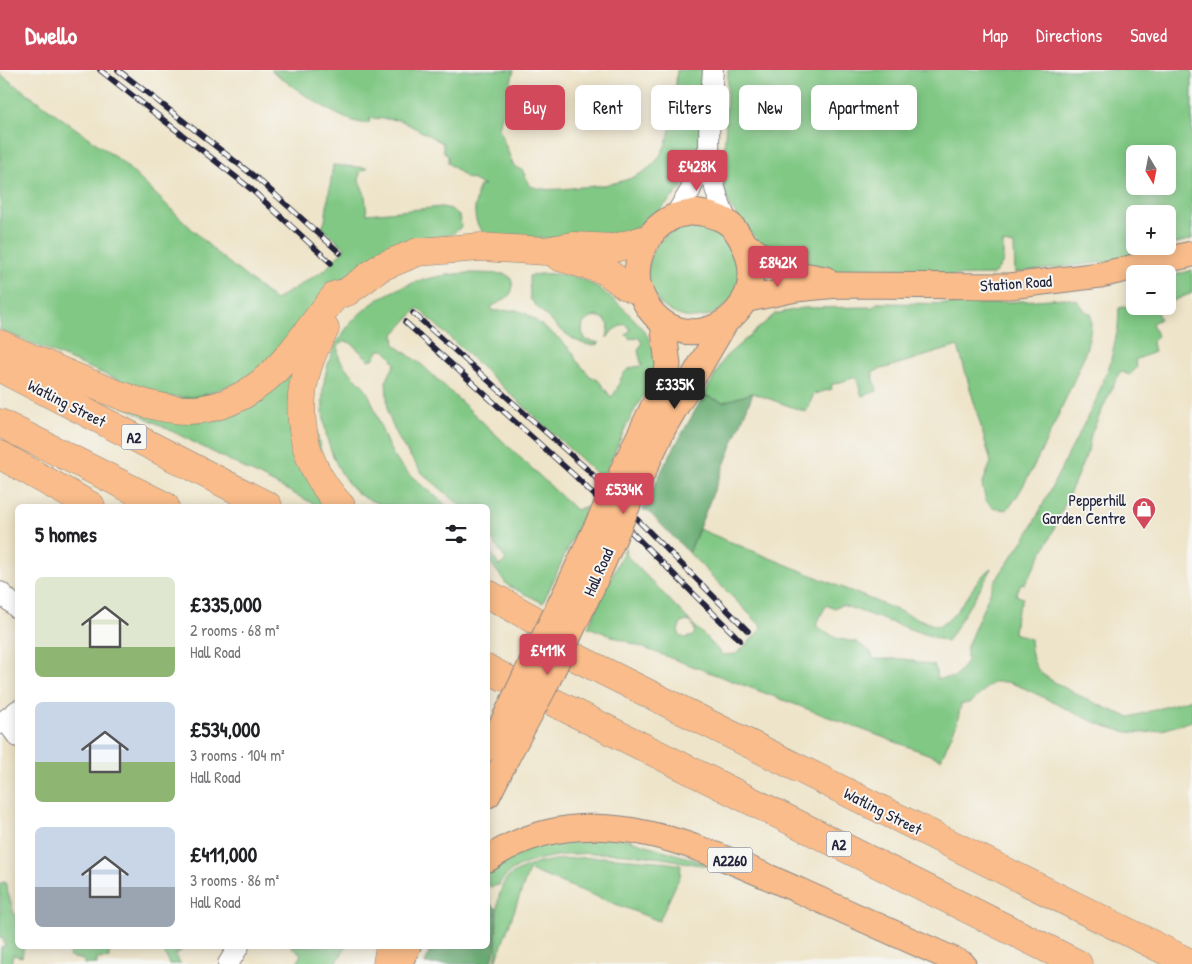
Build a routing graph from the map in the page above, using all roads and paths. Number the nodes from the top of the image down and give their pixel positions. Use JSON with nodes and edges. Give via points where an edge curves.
{"nodes":[{"id":1,"x":713,"y":70,"type":"edge"},
{"id":2,"x":708,"y":150,"type":"junction"},
{"id":3,"x":674,"y":217,"type":"junction"},
{"id":4,"x":727,"y":221,"type":"junction"},
{"id":5,"x":648,"y":239,"type":"junction"},
{"id":6,"x":743,"y":243,"type":"junction"},
{"id":7,"x":545,"y":251,"type":"junction"},
{"id":8,"x":1192,"y":254,"type":"edge"},
{"id":9,"x":838,"y":285,"type":"junction"},
{"id":10,"x":639,"y":291,"type":"junction"},
{"id":11,"x":347,"y":292,"type":"junction"},
{"id":12,"x":744,"y":300,"type":"junction"},
{"id":13,"x":663,"y":323,"type":"junction"},
{"id":14,"x":725,"y":323,"type":"junction"},
{"id":15,"x":0,"y":344,"type":"edge"},
{"id":16,"x":0,"y":368,"type":"edge"},
{"id":17,"x":0,"y":423,"type":"edge"},
{"id":18,"x":0,"y":454,"type":"edge"},
{"id":19,"x":624,"y":489,"type":"junction"},
{"id":20,"x":88,"y":504,"type":"edge"},
{"id":21,"x":161,"y":504,"type":"edge"},
{"id":22,"x":264,"y":504,"type":"edge"},
{"id":23,"x":339,"y":504,"type":"edge"},
{"id":24,"x":580,"y":588,"type":"junction"},
{"id":25,"x":0,"y":592,"type":"edge"},
{"id":26,"x":490,"y":596,"type":"edge"},
{"id":27,"x":15,"y":606,"type":"edge"},
{"id":28,"x":490,"y":615,"type":"edge"},
{"id":29,"x":578,"y":651,"type":"tunnel mouth"},
{"id":30,"x":549,"y":694,"type":"junction"},
{"id":31,"x":7,"y":718,"type":"edge"},
{"id":32,"x":15,"y":732,"type":"edge"},
{"id":33,"x":497,"y":754,"type":"edge"},
{"id":34,"x":490,"y":779,"type":"edge"},
{"id":35,"x":490,"y":787,"type":"edge"},
{"id":36,"x":823,"y":837,"type":"junction"},
{"id":37,"x":490,"y":858,"type":"edge"},
{"id":38,"x":237,"y":949,"type":"edge"},
{"id":39,"x":390,"y":949,"type":"edge"},
{"id":40,"x":394,"y":949,"type":"edge"},
{"id":41,"x":406,"y":949,"type":"edge"},
{"id":42,"x":228,"y":964,"type":"edge"},
{"id":43,"x":387,"y":964,"type":"edge"},
{"id":44,"x":399,"y":964,"type":"edge"},
{"id":45,"x":963,"y":964,"type":"edge"},
{"id":46,"x":1049,"y":964,"type":"edge"},
{"id":47,"x":1078,"y":964,"type":"edge"},
{"id":48,"x":1192,"y":964,"type":"edge"}],
"edges":[{"from":1,"to":2,"type":"street"},
{"from":2,"to":3,"type":"street","via":[[690,191]]},
{"from":2,"to":4,"type":"street","via":[[716,196]]},
{"from":3,"to":4,"type":"main road","via":[[695,212],[715,215]]},
{"from":3,"to":5,"type":"main road","via":[[663,223]]},
{"from":4,"to":6,"type":"main road"},
{"from":5,"to":7,"type":"highway","via":[[619,247],[572,246]]},
{"from":5,"to":10,"type":"main road","via":[[638,259]]},
{"from":6,"to":9,"type":"main road","name":"Station Road","via":[[782,268]]},
{"from":6,"to":12,"type":"main road","via":[[751,267]]},
{"from":7,"to":10,"type":"highway","via":[[604,270]]},
{"from":7,"to":11,"type":"highway","bridge":true,"via":[[481,247],[418,252],[381,267]]},
{"from":8,"to":9,"type":"main road","name":"Station Road","via":[[1100,275],[1010,286]]},
{"from":9,"to":12,"type":"main road","name":"Station Road","via":[[796,289]]},
{"from":10,"to":13,"type":"main road","via":[[648,309]]},
{"from":11,"to":15,"type":"highway","via":[[336,296],[288,357],[263,382],[232,400],[199,409],[173,410],[145,405]]},
{"from":11,"to":23,"type":"highway","via":[[310,359],[300,408],[304,437],[312,461],[324,485]]},
{"from":12,"to":14,"type":"main road"},
{"from":13,"to":14,"type":"main road","via":[[693,332]]},
{"from":13,"to":19,"type":"main road","name":"Hall Road","via":[[668,365],[665,382]]},
{"from":14,"to":19,"type":"main road","name":"Hall Road"},
{"from":16,"to":22,"type":"highway","name":"Watling Street","number":"A2"},
{"from":17,"to":21,"type":"highway"},
{"from":18,"to":20,"type":"highway"},
{"from":19,"to":24,"type":"main road","name":"Hall Road","bridge":true},
{"from":24,"to":30,"type":"main road","name":"Hall Road","bridge":true},
{"from":24,"to":33,"type":"main road","name":"Hall Road","bridge":true},
{"from":25,"to":27,"type":"street"},
{"from":26,"to":28,"type":"highway","via":[[529,626]]},
{"from":29,"to":48,"type":"highway","name":"Watling Street","via":[[764,751]]},
{"from":30,"to":33,"type":"main road","name":"Hall Road","bridge":true},
{"from":30,"to":36,"type":"highway","number":"A2"},
{"from":31,"to":32,"type":"street"},
{"from":33,"to":34,"type":"main road"},
{"from":33,"to":35,"type":"main road","name":"Hall Road"},
{"from":36,"to":46,"type":"highway"},
{"from":36,"to":47,"type":"highway","number":"A2"},
{"from":37,"to":45,"type":"main road","number":"A2260","via":[[528,838],[572,828],[607,828],[665,836],[733,861]]},
{"from":38,"to":42,"type":"street"},
{"from":39,"to":43,"type":"highway"},
{"from":40,"to":43,"type":"main road"},
{"from":41,"to":44,"type":"main road"}]}
